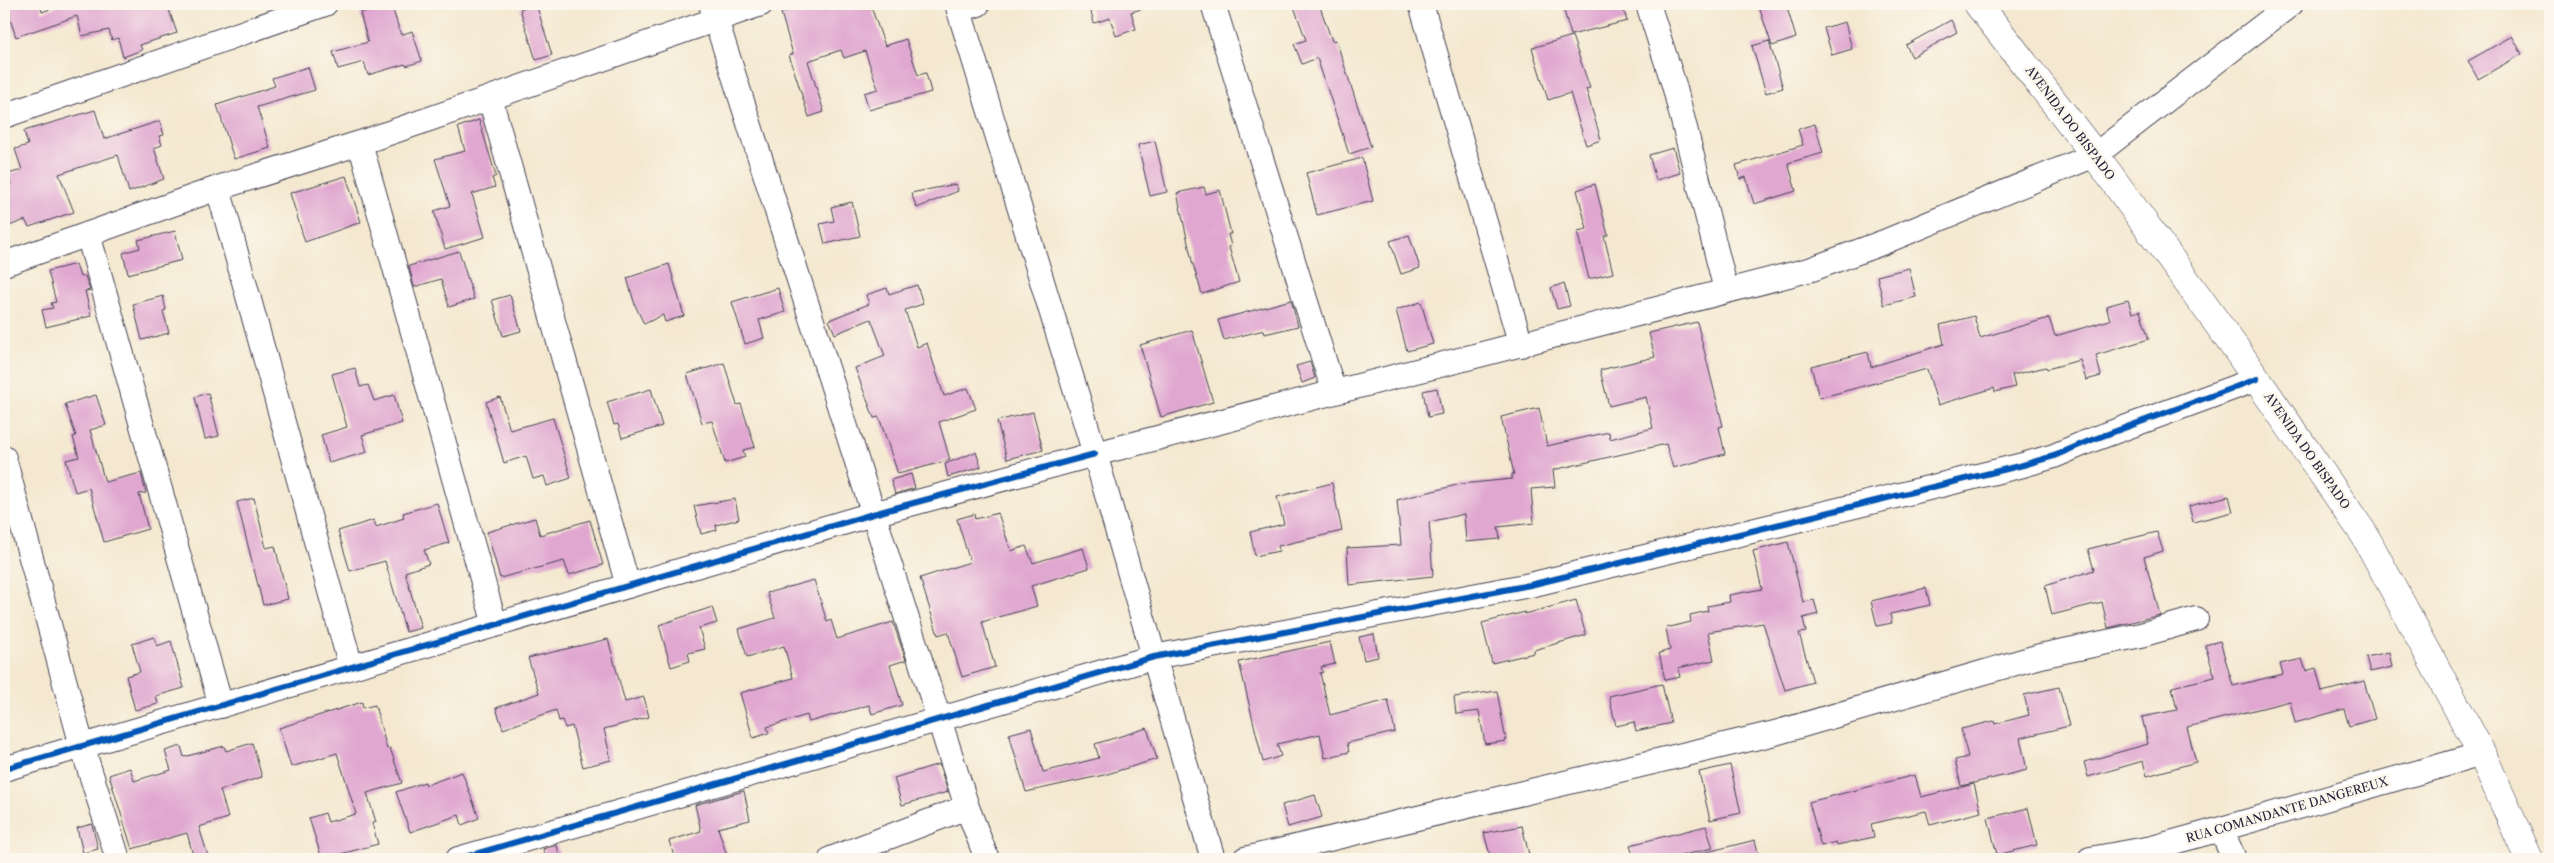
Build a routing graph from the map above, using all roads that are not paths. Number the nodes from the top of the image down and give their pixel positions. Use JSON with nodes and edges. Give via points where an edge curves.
{"nodes":[{"id":1,"x":325,"y":4,"type":"edge"},
{"id":2,"x":761,"y":4,"type":"edge"},
{"id":3,"x":1213,"y":4,"type":"edge"},
{"id":4,"x":1420,"y":4,"type":"edge"},
{"id":5,"x":1648,"y":4,"type":"edge"},
{"id":6,"x":1978,"y":4,"type":"edge"},
{"id":7,"x":2291,"y":4,"type":"edge"},
{"id":8,"x":965,"y":6,"type":"edge"},
{"id":9,"x":713,"y":12,"type":"edge"},
{"id":10,"x":490,"y":98,"type":"junction"},
{"id":11,"x":4,"y":116,"type":"edge"},
{"id":12,"x":360,"y":143,"type":"junction"},
{"id":13,"x":2095,"y":155,"type":"junction"},
{"id":14,"x":218,"y":188,"type":"junction"},
{"id":15,"x":88,"y":234,"type":"junction"},
{"id":16,"x":4,"y":264,"type":"edge"},
{"id":17,"x":1726,"y":290,"type":"junction"},
{"id":18,"x":1521,"y":344,"type":"junction"},
{"id":19,"x":2257,"y":379,"type":"junction"},
{"id":20,"x":1334,"y":392,"type":"junction"},
{"id":21,"x":1095,"y":454,"type":"junction"},
{"id":22,"x":4,"y":458,"type":"edge"},
{"id":23,"x":873,"y":514,"type":"junction"},
{"id":24,"x":628,"y":586,"type":"junction"},
{"id":25,"x":2196,"y":619,"type":"dead end"},
{"id":26,"x":495,"y":625,"type":"junction"},
{"id":27,"x":1154,"y":657,"type":"junction"},
{"id":28,"x":351,"y":667,"type":"junction"},
{"id":29,"x":221,"y":706,"type":"junction"},
{"id":30,"x":940,"y":717,"type":"junction"},
{"id":31,"x":82,"y":746,"type":"junction"},
{"id":32,"x":2482,"y":754,"type":"junction"},
{"id":33,"x":4,"y":769,"type":"edge"},
{"id":34,"x":967,"y":807,"type":"junction"},
{"id":35,"x":2222,"y":829,"type":"junction"},
{"id":36,"x":118,"y":859,"type":"edge"},
{"id":37,"x":458,"y":859,"type":"edge"},
{"id":38,"x":831,"y":859,"type":"edge"},
{"id":39,"x":987,"y":859,"type":"edge"},
{"id":40,"x":1213,"y":859,"type":"edge"},
{"id":41,"x":1246,"y":859,"type":"edge"},
{"id":42,"x":2090,"y":859,"type":"edge"},
{"id":43,"x":2234,"y":859,"type":"edge"},
{"id":44,"x":2529,"y":859,"type":"edge"}],
"edges":[{"from":1,"to":11,"type":"street"},
{"from":2,"to":9,"type":"street"},
{"from":3,"to":20,"type":"street"},
{"from":4,"to":18,"type":"street"},
{"from":5,"to":17,"type":"street","via":[[1674,85]]},
{"from":6,"to":13,"type":"main road","name":"AVENIDA DO BISPADO"},
{"from":7,"to":13,"type":"street"},
{"from":8,"to":21,"type":"street"},
{"from":9,"to":10,"type":"street"},
{"from":9,"to":23,"type":"street"},
{"from":10,"to":12,"type":"street"},
{"from":10,"to":24,"type":"street"},
{"from":12,"to":14,"type":"street"},
{"from":12,"to":26,"type":"street"},
{"from":13,"to":17,"type":"street","via":[[1848,255],[1812,268]]},
{"from":13,"to":19,"type":"main road","name":"AVENIDA DO BISPADO"},
{"from":14,"to":15,"type":"street"},
{"from":14,"to":28,"type":"street"},
{"from":15,"to":16,"type":"street"},
{"from":15,"to":29,"type":"street"},
{"from":17,"to":18,"type":"street"},
{"from":18,"to":20,"type":"street"},
{"from":19,"to":27,"type":"street","via":[[2023,465],[1530,585]]},
{"from":19,"to":32,"type":"main road","name":"AVENIDA DO BISPADO","via":[[2364,534]]},
{"from":20,"to":21,"type":"street"},
{"from":21,"to":23,"type":"street"},
{"from":21,"to":27,"type":"street"},
{"from":22,"to":31,"type":"street"},
{"from":23,"to":24,"type":"street"},
{"from":23,"to":30,"type":"street"},
{"from":24,"to":26,"type":"street"},
{"from":25,"to":41,"type":"street","via":[[2040,656],[1775,733]]},
{"from":26,"to":28,"type":"street"},
{"from":27,"to":30,"type":"street"},
{"from":27,"to":40,"type":"street"},
{"from":28,"to":29,"type":"street"},
{"from":29,"to":31,"type":"street"},
{"from":30,"to":34,"type":"street"},
{"from":30,"to":37,"type":"street"},
{"from":31,"to":33,"type":"street"},
{"from":31,"to":36,"type":"street"},
{"from":32,"to":35,"type":"street","name":"RUA COMANDANTE DANGEREUX"},
{"from":32,"to":44,"type":"main road","name":"AVENIDA DO BISPADO"},
{"from":34,"to":38,"type":"street"},
{"from":34,"to":39,"type":"street"},
{"from":35,"to":42,"type":"street","name":"RUA COMANDANTE DANGEREUX","via":[[2152,848]]},
{"from":35,"to":43,"type":"street"}]}
